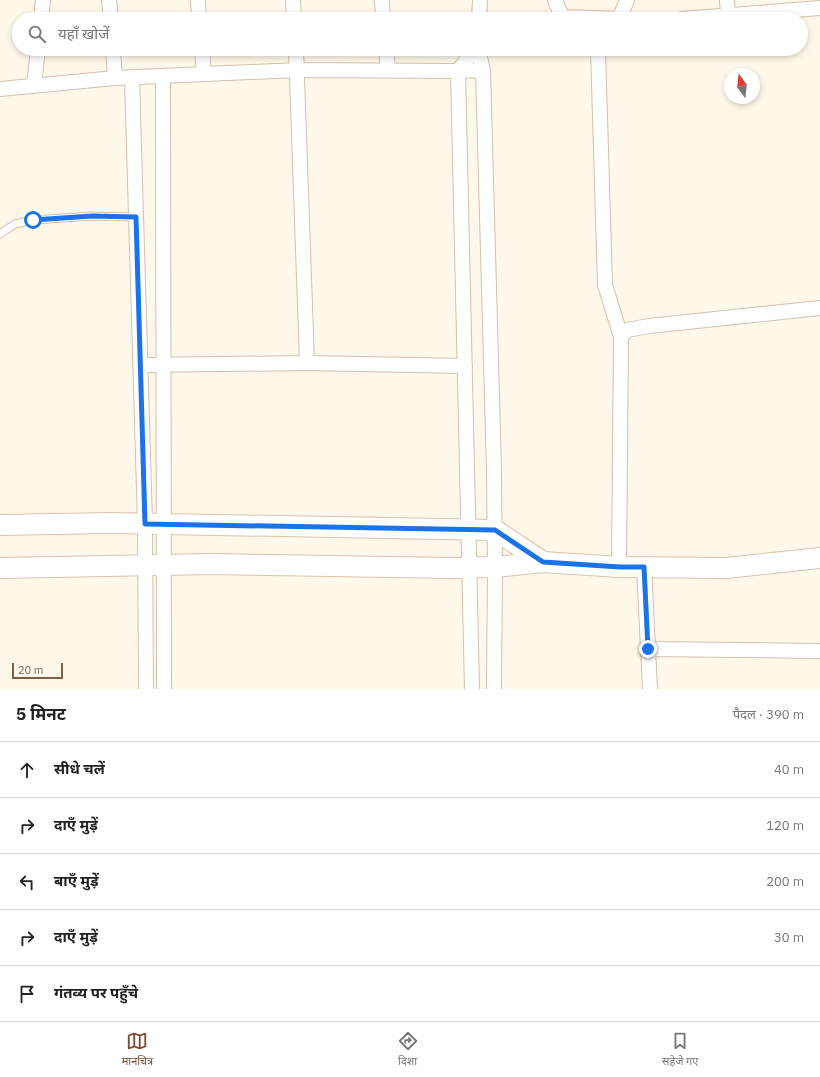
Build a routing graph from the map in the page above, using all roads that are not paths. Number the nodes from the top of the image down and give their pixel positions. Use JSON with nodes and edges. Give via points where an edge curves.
{"nodes":[{"id":1,"x":43,"y":0,"type":"edge"},
{"id":2,"x":109,"y":0,"type":"edge"},
{"id":3,"x":198,"y":0,"type":"edge"},
{"id":4,"x":293,"y":0,"type":"edge"},
{"id":5,"x":382,"y":0,"type":"edge"},
{"id":6,"x":480,"y":0,"type":"edge"},
{"id":7,"x":555,"y":0,"type":"edge"},
{"id":8,"x":627,"y":0,"type":"edge"},
{"id":9,"x":727,"y":0,"type":"edge"},
{"id":10,"x":820,"y":8,"type":"edge"},
{"id":11,"x":42,"y":12,"type":"edge"},
{"id":12,"x":110,"y":12,"type":"edge"},
{"id":13,"x":199,"y":12,"type":"edge"},
{"id":14,"x":294,"y":12,"type":"edge"},
{"id":15,"x":383,"y":12,"type":"edge"},
{"id":16,"x":479,"y":12,"type":"edge"},
{"id":17,"x":560,"y":12,"type":"edge"},
{"id":18,"x":622,"y":12,"type":"edge"},
{"id":19,"x":728,"y":12,"type":"edge"},
{"id":20,"x":774,"y":12,"type":"edge"},
{"id":21,"x":37,"y":56,"type":"edge"},
{"id":22,"x":113,"y":56,"type":"edge"},
{"id":23,"x":203,"y":56,"type":"edge"},
{"id":24,"x":296,"y":56,"type":"edge"},
{"id":25,"x":387,"y":56,"type":"edge"},
{"id":26,"x":470,"y":56,"type":"edge"},
{"id":27,"x":480,"y":56,"type":"edge"},
{"id":28,"x":598,"y":56,"type":"edge"},
{"id":29,"x":297,"y":70,"type":"junction"},
{"id":30,"x":388,"y":70,"type":"junction"},
{"id":31,"x":483,"y":70,"type":"junction"},
{"id":32,"x":458,"y":71,"type":"junction"},
{"id":33,"x":204,"y":74,"type":"junction"},
{"id":34,"x":163,"y":76,"type":"junction"},
{"id":35,"x":115,"y":78,"type":"junction"},
{"id":36,"x":132,"y":78,"type":"junction"},
{"id":37,"x":34,"y":86,"type":"junction"},
{"id":38,"x":0,"y":89,"type":"edge"},
{"id":39,"x":136,"y":217,"type":"junction"},
{"id":40,"x":0,"y":234,"type":"edge"},
{"id":41,"x":820,"y":308,"type":"edge"},
{"id":42,"x":620,"y":337,"type":"junction"},
{"id":43,"x":307,"y":363,"type":"junction"},
{"id":44,"x":163,"y":364,"type":"junction"},
{"id":45,"x":140,"y":365,"type":"junction"},
{"id":46,"x":465,"y":366,"type":"junction"},
{"id":47,"x":154,"y":524,"type":"junction"},
{"id":48,"x":0,"y":525,"type":"edge"},
{"id":49,"x":469,"y":530,"type":"junction"},
{"id":50,"x":495,"y":530,"type":"junction"},
{"id":51,"x":820,"y":558,"type":"edge"},
{"id":52,"x":543,"y":562,"type":"junction"},
{"id":53,"x":154,"y":565,"type":"junction"},
{"id":54,"x":470,"y":567,"type":"junction"},
{"id":55,"x":495,"y":567,"type":"junction"},
{"id":56,"x":620,"y":567,"type":"junction"},
{"id":57,"x":644,"y":567,"type":"junction"},
{"id":58,"x":0,"y":568,"type":"edge"},
{"id":59,"x":648,"y":649,"type":"junction"},
{"id":60,"x":820,"y":651,"type":"edge"},
{"id":61,"x":146,"y":689,"type":"edge"},
{"id":62,"x":164,"y":689,"type":"edge"},
{"id":63,"x":472,"y":689,"type":"edge"},
{"id":64,"x":494,"y":689,"type":"edge"},
{"id":65,"x":650,"y":689,"type":"edge"}],
"edges":[{"from":1,"to":11,"type":"street"},
{"from":2,"to":12,"type":"street"},
{"from":3,"to":13,"type":"street"},
{"from":4,"to":14,"type":"street"},
{"from":5,"to":15,"type":"street"},
{"from":6,"to":16,"type":"street"},
{"from":7,"to":17,"type":"street"},
{"from":8,"to":18,"type":"street"},
{"from":9,"to":19,"type":"street"},
{"from":10,"to":20,"type":"street"},
{"from":21,"to":37,"type":"street"},
{"from":22,"to":35,"type":"street"},
{"from":23,"to":33,"type":"street"},
{"from":24,"to":29,"type":"street"},
{"from":25,"to":30,"type":"street"},
{"from":26,"to":32,"type":"street"},
{"from":27,"to":31,"type":"street"},
{"from":28,"to":42,"type":"street","via":[[605,285]]},
{"from":29,"to":30,"type":"street"},
{"from":29,"to":33,"type":"street"},
{"from":29,"to":43,"type":"street"},
{"from":30,"to":32,"type":"street"},
{"from":31,"to":32,"type":"street"},
{"from":31,"to":50,"type":"street"},
{"from":32,"to":46,"type":"street"},
{"from":33,"to":34,"type":"street"},
{"from":34,"to":36,"type":"street"},
{"from":34,"to":44,"type":"street"},
{"from":35,"to":36,"type":"street"},
{"from":35,"to":37,"type":"street"},
{"from":36,"to":39,"type":"street"},
{"from":37,"to":38,"type":"street"},
{"from":39,"to":40,"type":"lane","via":[[92,216],[33,220],[15,224]]},
{"from":39,"to":45,"type":"street"},
{"from":41,"to":42,"type":"street","via":[[649,326],[627,330]]},
{"from":42,"to":56,"type":"street"},
{"from":43,"to":44,"type":"street"},
{"from":43,"to":46,"type":"street"},
{"from":44,"to":45,"type":"street"},
{"from":44,"to":47,"type":"street"},
{"from":45,"to":47,"type":"street"},
{"from":46,"to":49,"type":"street"},
{"from":47,"to":48,"type":"street"},
{"from":47,"to":49,"type":"street"},
{"from":47,"to":53,"type":"street"},
{"from":49,"to":50,"type":"street"},
{"from":49,"to":54,"type":"street"},
{"from":50,"to":52,"type":"street"},
{"from":50,"to":55,"type":"street"},
{"from":51,"to":57,"type":"street","via":[[726,568]]},
{"from":52,"to":55,"type":"street"},
{"from":52,"to":56,"type":"street"},
{"from":53,"to":54,"type":"street"},
{"from":53,"to":58,"type":"street"},
{"from":53,"to":61,"type":"street"},
{"from":53,"to":62,"type":"street"},
{"from":54,"to":55,"type":"street"},
{"from":54,"to":63,"type":"street"},
{"from":55,"to":64,"type":"street"},
{"from":56,"to":57,"type":"street"},
{"from":57,"to":59,"type":"street"},
{"from":59,"to":60,"type":"street"},
{"from":59,"to":65,"type":"street"}]}
